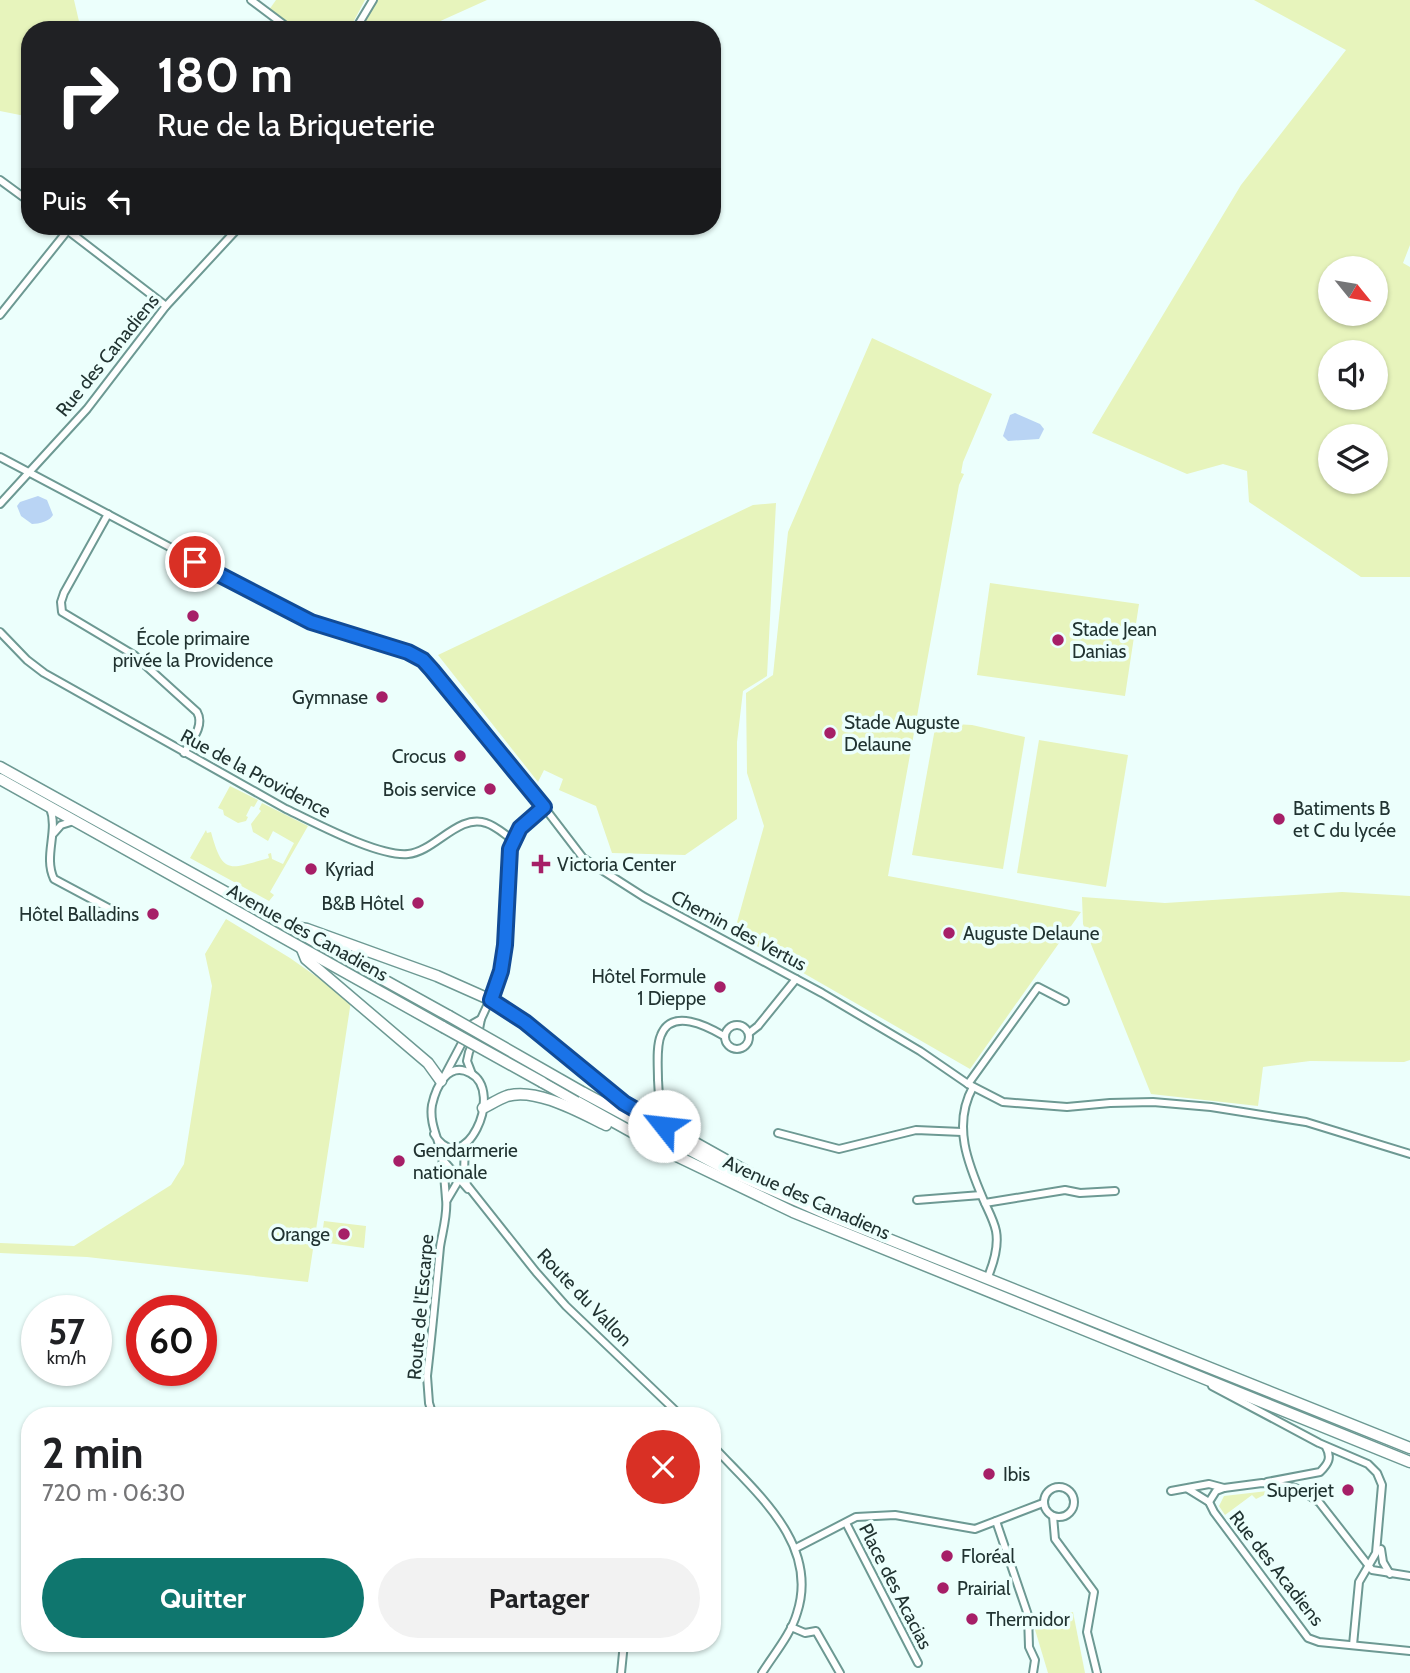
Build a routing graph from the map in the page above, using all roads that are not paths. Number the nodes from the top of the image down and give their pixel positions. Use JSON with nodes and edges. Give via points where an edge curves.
{"nodes":[{"id":1,"x":251,"y":0,"type":"edge"},
{"id":2,"x":373,"y":0,"type":"edge"},
{"id":3,"x":279,"y":21,"type":"edge"},
{"id":4,"x":360,"y":21,"type":"edge"},
{"id":5,"x":0,"y":180,"type":"edge"},
{"id":6,"x":21,"y":195,"type":"edge"},
{"id":7,"x":60,"y":235,"type":"edge"},
{"id":8,"x":74,"y":235,"type":"edge"},
{"id":9,"x":232,"y":235,"type":"edge"},
{"id":10,"x":166,"y":306,"type":"junction"},
{"id":11,"x":0,"y":315,"type":"edge"},
{"id":12,"x":0,"y":457,"type":"edge"},
{"id":13,"x":28,"y":473,"type":"junction"},
{"id":14,"x":0,"y":504,"type":"edge"},
{"id":15,"x":108,"y":514,"type":"junction"},
{"id":16,"x":0,"y":632,"type":"edge"},
{"id":17,"x":184,"y":753,"type":"junction"},
{"id":18,"x":0,"y":767,"type":"edge"},
{"id":19,"x":0,"y":779,"type":"edge"},
{"id":20,"x":544,"y":807,"type":"junction"},
{"id":21,"x":50,"y":808,"type":"junction"},
{"id":22,"x":75,"y":821,"type":"junction"},
{"id":23,"x":52,"y":835,"type":"junction"},
{"id":24,"x":513,"y":840,"type":"junction"},
{"id":25,"x":112,"y":911,"type":"dead end"},
{"id":26,"x":287,"y":926,"type":"junction"},
{"id":27,"x":302,"y":949,"type":"junction"},
{"id":28,"x":796,"y":979,"type":"junction"},
{"id":29,"x":491,"y":1000,"type":"junction"},
{"id":30,"x":1065,"y":1001,"type":"dead end"},
{"id":31,"x":481,"y":1019,"type":"junction"},
{"id":32,"x":749,"y":1032,"type":"junction"},
{"id":33,"x":724,"y":1036,"type":"junction"},
{"id":34,"x":472,"y":1073,"type":"junction"},
{"id":35,"x":443,"y":1078,"type":"junction"},
{"id":36,"x":970,"y":1086,"type":"junction"},
{"id":37,"x":483,"y":1108,"type":"junction"},
{"id":38,"x":664,"y":1126,"type":"junction"},
{"id":39,"x":962,"y":1132,"type":"junction"},
{"id":40,"x":778,"y":1133,"type":"dead end"},
{"id":41,"x":435,"y":1134,"type":"junction"},
{"id":42,"x":465,"y":1145,"type":"junction"},
{"id":43,"x":666,"y":1152,"type":"junction"},
{"id":44,"x":1410,"y":1153,"type":"edge"},
{"id":45,"x":442,"y":1159,"type":"junction"},
{"id":46,"x":464,"y":1172,"type":"junction"},
{"id":47,"x":459,"y":1181,"type":"junction"},
{"id":48,"x":759,"y":1185,"type":"junction"},
{"id":49,"x":1115,"y":1191,"type":"dead end"},
{"id":50,"x":473,"y":1193,"type":"junction"},
{"id":51,"x":983,"y":1199,"type":"junction"},
{"id":52,"x":447,"y":1200,"type":"junction"},
{"id":53,"x":917,"y":1200,"type":"dead end"},
{"id":54,"x":987,"y":1279,"type":"junction"},
{"id":55,"x":1178,"y":1368,"type":"junction"},
{"id":56,"x":430,"y":1407,"type":"edge"},
{"id":57,"x":672,"y":1407,"type":"edge"},
{"id":58,"x":1325,"y":1446,"type":"junction"},
{"id":59,"x":1410,"y":1448,"type":"edge"},
{"id":60,"x":721,"y":1455,"type":"edge"},
{"id":61,"x":1410,"y":1462,"type":"edge"},
{"id":62,"x":1262,"y":1483,"type":"junction"},
{"id":63,"x":1224,"y":1488,"type":"junction"},
{"id":64,"x":1188,"y":1489,"type":"junction"},
{"id":65,"x":1171,"y":1491,"type":"dead end"},
{"id":66,"x":1209,"y":1502,"type":"junction"},
{"id":67,"x":1043,"y":1503,"type":"junction"},
{"id":68,"x":1053,"y":1516,"type":"junction"},
{"id":69,"x":996,"y":1521,"type":"junction"},
{"id":70,"x":846,"y":1522,"type":"junction"},
{"id":71,"x":796,"y":1548,"type":"junction"},
{"id":72,"x":1381,"y":1549,"type":"dead end"},
{"id":73,"x":1367,"y":1566,"type":"junction"},
{"id":74,"x":1390,"y":1574,"type":"junction"},
{"id":75,"x":1410,"y":1576,"type":"edge"},
{"id":76,"x":791,"y":1627,"type":"junction"},
{"id":77,"x":1353,"y":1644,"type":"junction"},
{"id":78,"x":1410,"y":1651,"type":"edge"},
{"id":79,"x":623,"y":1652,"type":"edge"},
{"id":80,"x":918,"y":1663,"type":"dead end"},
{"id":81,"x":621,"y":1673,"type":"edge"},
{"id":82,"x":762,"y":1673,"type":"edge"},
{"id":83,"x":840,"y":1673,"type":"edge"},
{"id":84,"x":1033,"y":1673,"type":"edge"},
{"id":85,"x":1097,"y":1673,"type":"edge"}],
"edges":[{"from":1,"to":3,"type":"street"},
{"from":2,"to":4,"type":"street"},
{"from":5,"to":6,"type":"street"},
{"from":7,"to":11,"type":"street"},
{"from":8,"to":10,"type":"street"},
{"from":9,"to":10,"type":"street","name":"Rue des Canadiens"},
{"from":10,"to":13,"type":"street","name":"Rue des Canadiens","via":[[87,409]]},
{"from":12,"to":13,"type":"street","name":"Chemin des Vertus"},
{"from":13,"to":14,"type":"street","name":"Rue des Canadiens"},
{"from":13,"to":15,"type":"street","name":"Chemin des Vertus"},
{"from":15,"to":17,"type":"street","via":[[64,593],[62,612],[142,660],[197,712],[200,726]]},
{"from":15,"to":20,"type":"street","name":"Chemin des Vertus","via":[[311,622],[423,660]]},
{"from":16,"to":17,"type":"street","name":"Rue de la Providence","via":[[44,673]]},
{"from":17,"to":24,"type":"street","name":"Rue de la Providence","via":[[318,825],[393,853],[419,852],[471,821],[488,823]]},
{"from":18,"to":26,"type":"main road","name":"Avenue des Canadiens"},
{"from":19,"to":21,"type":"main road","name":"Avenue des Canadiens"},
{"from":20,"to":24,"type":"street","via":[[526,820]]},
{"from":20,"to":28,"type":"street","name":"Chemin des Vertus","via":[[597,869]]},
{"from":21,"to":22,"type":"main road","name":"Avenue des Canadiens"},
{"from":21,"to":23,"type":"street","via":[[55,821]]},
{"from":22,"to":23,"type":"street","via":[[61,825]]},
{"from":22,"to":27,"type":"main road","name":"Avenue des Canadiens"},
{"from":23,"to":25,"type":"street","via":[[50,870],[54,879]]},
{"from":24,"to":29,"type":"street","via":[[505,945]]},
{"from":26,"to":29,"type":"main road","via":[[307,929]]},
{"from":26,"to":48,"type":"main road","name":"Avenue des Canadiens","bridge":true,"via":[[662,1136]]},
{"from":27,"to":35,"type":"main road","via":[[306,959]]},
{"from":27,"to":43,"type":"main road","name":"Avenue des Canadiens","bridge":true},
{"from":28,"to":32,"type":"street"},
{"from":28,"to":36,"type":"street","name":"Chemin des Vertus","via":[[920,1051]]},
{"from":29,"to":31,"type":"street"},
{"from":29,"to":38,"type":"main road","via":[[624,1103]]},
{"from":30,"to":36,"type":"street","via":[[1038,987]]},
{"from":31,"to":34,"type":"street","via":[[467,1061]]},
{"from":31,"to":35,"type":"street","via":[[472,1024]]},
{"from":32,"to":33,"type":"street","via":[[744,1026],[728,1023]]},
{"from":32,"to":33,"type":"street","via":[[749,1041],[737,1049],[729,1046]]},
{"from":33,"to":38,"type":"street","via":[[687,1020],[666,1027],[660,1036],[658,1070]]},
{"from":34,"to":35,"type":"street","via":[[459,1070]]},
{"from":34,"to":37,"type":"street","via":[[482,1089]]},
{"from":35,"to":41,"type":"street","via":[[432,1105]]},
{"from":36,"to":39,"type":"street"},
{"from":36,"to":44,"type":"street","name":"Chemin des Vertus","via":[[1003,1102],[1028,1106],[1153,1102],[1211,1107],[1306,1122]]},
{"from":37,"to":42,"type":"street","via":[[477,1130]]},
{"from":37,"to":43,"type":"main road","via":[[509,1096],[541,1098]]},
{"from":38,"to":48,"type":"main road","via":[[751,1174]]},
{"from":39,"to":40,"type":"street","via":[[916,1130],[839,1149]]},
{"from":39,"to":51,"type":"street"},
{"from":41,"to":42,"type":"street","via":[[447,1145]]},
{"from":41,"to":45,"type":"street","name":"Route de l'Escarpe"},
{"from":42,"to":46,"type":"street"},
{"from":43,"to":55,"type":"main road","name":"Avenue des Canadiens","via":[[793,1212]]},
{"from":45,"to":47,"type":"street"},
{"from":45,"to":52,"type":"street","name":"Route de l'Escarpe"},
{"from":46,"to":47,"type":"street","name":"Route de l'Escarpe"},
{"from":46,"to":50,"type":"street"},
{"from":47,"to":50,"type":"street"},
{"from":47,"to":52,"type":"street","name":"Route de l'Escarpe"},
{"from":48,"to":54,"type":"main road","name":"Avenue des Canadiens"},
{"from":49,"to":51,"type":"street","via":[[1065,1189]]},
{"from":50,"to":57,"type":"street","name":"Route du Vallon","via":[[566,1306]]},
{"from":51,"to":53,"type":"street"},
{"from":51,"to":54,"type":"street","via":[[996,1231]]},
{"from":52,"to":56,"type":"street","name":"Route de l'Escarpe","via":[[427,1376]]},
{"from":54,"to":59,"type":"main road","name":"Avenue des Canadiens"},
{"from":55,"to":58,"type":"street"},
{"from":55,"to":61,"type":"main road","name":"Avenue des Canadiens"},
{"from":58,"to":62,"type":"street","via":[[1329,1460],[1320,1472]]},
{"from":58,"to":73,"type":"street","via":[[1368,1464],[1382,1485],[1376,1553]]},
{"from":60,"to":71,"type":"street","via":[[776,1516]]},
{"from":62,"to":63,"type":"street"},
{"from":62,"to":73,"type":"street","via":[[1289,1486],[1314,1497]]},
{"from":63,"to":64,"type":"street"},
{"from":63,"to":66,"type":"street"},
{"from":64,"to":65,"type":"street"},
{"from":64,"to":66,"type":"street","name":"Rue des Acadiens"},
{"from":66,"to":77,"type":"street","name":"Rue des Acadiens","via":[[1308,1638]]},
{"from":67,"to":68,"type":"street"},
{"from":67,"to":68,"type":"street","via":[[1047,1491],[1055,1486],[1071,1492],[1072,1510],[1065,1516]]},
{"from":67,"to":69,"type":"street"},
{"from":68,"to":85,"type":"street","via":[[1055,1539],[1094,1592],[1087,1632]]},
{"from":69,"to":70,"type":"street","via":[[975,1529],[895,1514]]},
{"from":69,"to":84,"type":"street","via":[[1028,1615]]},
{"from":70,"to":71,"type":"street"},
{"from":70,"to":80,"type":"street","name":"Place des Acacias"},
{"from":71,"to":76,"type":"street","via":[[803,1577]]},
{"from":72,"to":74,"type":"street"},
{"from":73,"to":74,"type":"street"},
{"from":73,"to":77,"type":"street","via":[[1359,1583]]},
{"from":74,"to":75,"type":"street"},
{"from":76,"to":82,"type":"street"},
{"from":76,"to":83,"type":"street","via":[[806,1633],[816,1631]]},
{"from":77,"to":78,"type":"street","name":"Rue des Acadiens"},
{"from":79,"to":81,"type":"street"}]}
